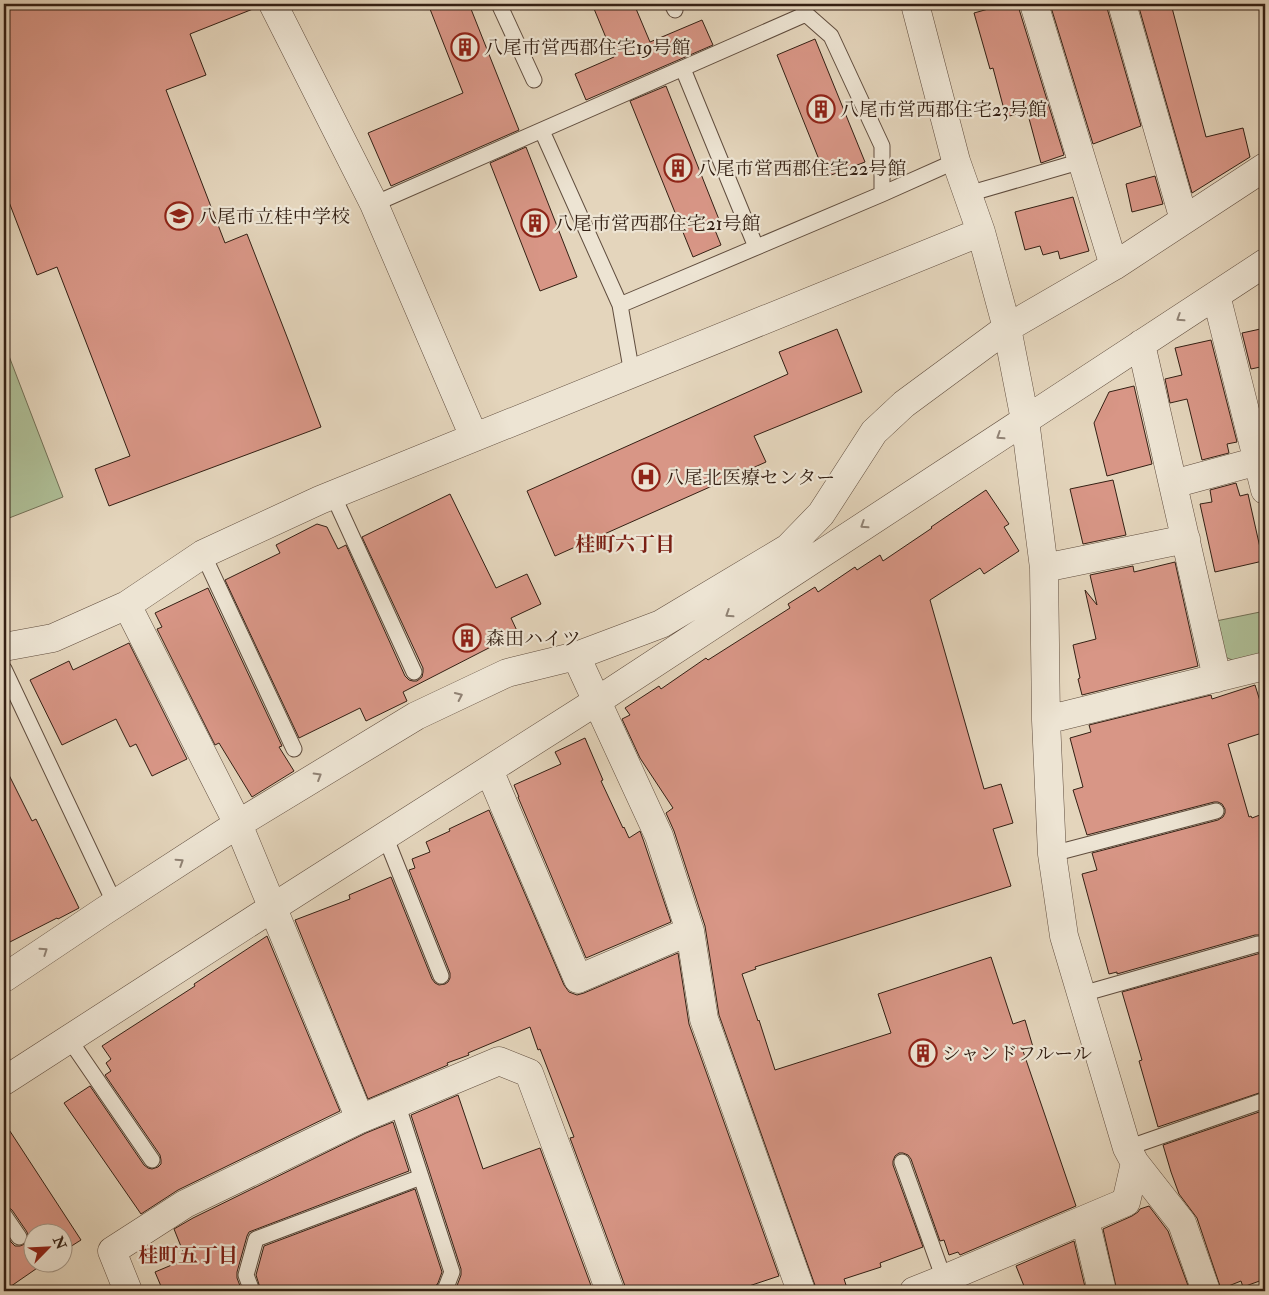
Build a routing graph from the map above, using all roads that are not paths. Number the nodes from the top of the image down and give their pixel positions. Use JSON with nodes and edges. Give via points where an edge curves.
{"nodes":[{"id":1,"x":273,"y":4,"type":"edge"},
{"id":2,"x":499,"y":4,"type":"edge"},
{"id":3,"x":915,"y":4,"type":"edge"},
{"id":4,"x":1034,"y":4,"type":"edge"},
{"id":5,"x":1122,"y":4,"type":"edge"},
{"id":6,"x":804,"y":9,"type":"edge"},
{"id":7,"x":683,"y":68,"type":"junction"},
{"id":8,"x":534,"y":80,"type":"dead end"},
{"id":9,"x":542,"y":131,"type":"junction"},
{"id":10,"x":956,"y":161,"type":"junction"},
{"id":11,"x":1082,"y":161,"type":"junction"},
{"id":12,"x":1265,"y":168,"type":"edge"},
{"id":13,"x":882,"y":194,"type":"junction"},
{"id":14,"x":968,"y":194,"type":"junction"},
{"id":15,"x":374,"y":204,"type":"junction"},
{"id":16,"x":1184,"y":220,"type":"junction"},
{"id":17,"x":981,"y":232,"type":"junction"},
{"id":18,"x":756,"y":247,"type":"junction"},
{"id":19,"x":1265,"y":263,"type":"edge"},
{"id":20,"x":1114,"y":266,"type":"junction"},
{"id":21,"x":1216,"y":295,"type":"junction"},
{"id":22,"x":620,"y":305,"type":"junction"},
{"id":23,"x":1007,"y":328,"type":"junction"},
{"id":24,"x":1142,"y":344,"type":"junction"},
{"id":25,"x":632,"y":374,"type":"junction"},
{"id":26,"x":1025,"y":420,"type":"junction"},
{"id":27,"x":474,"y":437,"type":"junction"},
{"id":28,"x":1258,"y":461,"type":"junction"},
{"id":29,"x":1173,"y":484,"type":"junction"},
{"id":30,"x":1265,"y":490,"type":"edge"},
{"id":31,"x":333,"y":495,"type":"junction"},
{"id":32,"x":1186,"y":539,"type":"junction"},
{"id":33,"x":204,"y":554,"type":"junction"},
{"id":34,"x":1044,"y":568,"type":"junction"},
{"id":35,"x":126,"y":605,"type":"junction"},
{"id":36,"x":4,"y":647,"type":"edge"},
{"id":37,"x":576,"y":656,"type":"junction"},
{"id":38,"x":4,"y":669,"type":"edge"},
{"id":39,"x":414,"y":672,"type":"dead end"},
{"id":40,"x":1263,"y":673,"type":"edge"},
{"id":41,"x":1217,"y":678,"type":"junction"},
{"id":42,"x":597,"y":701,"type":"junction"},
{"id":43,"x":1046,"y":720,"type":"junction"},
{"id":44,"x":294,"y":749,"type":"dead end"},
{"id":45,"x":489,"y":770,"type":"junction"},
{"id":46,"x":1216,"y":811,"type":"dead end"},
{"id":47,"x":238,"y":824,"type":"junction"},
{"id":48,"x":385,"y":836,"type":"junction"},
{"id":49,"x":1052,"y":854,"type":"junction"},
{"id":50,"x":115,"y":904,"type":"junction"},
{"id":51,"x":272,"y":908,"type":"junction"},
{"id":52,"x":690,"y":931,"type":"junction"},
{"id":53,"x":1258,"y":944,"type":"dead end"},
{"id":54,"x":441,"y":976,"type":"dead end"},
{"id":55,"x":4,"y":978,"type":"edge"},
{"id":56,"x":1082,"y":994,"type":"junction"},
{"id":57,"x":69,"y":1039,"type":"junction"},
{"id":58,"x":4,"y":1081,"type":"edge"},
{"id":59,"x":1265,"y":1100,"type":"edge"},
{"id":60,"x":397,"y":1103,"type":"junction"},
{"id":61,"x":360,"y":1119,"type":"junction"},
{"id":62,"x":1131,"y":1155,"type":"junction"},
{"id":63,"x":152,"y":1160,"type":"dead end"},
{"id":64,"x":902,"y":1162,"type":"dead end"},
{"id":65,"x":421,"y":1177,"type":"junction"},
{"id":66,"x":4,"y":1215,"type":"edge"},
{"id":67,"x":1085,"y":1220,"type":"junction"},
{"id":68,"x":19,"y":1237,"type":"dead end"},
{"id":69,"x":928,"y":1287,"type":"edge"},
{"id":70,"x":128,"y":1291,"type":"edge"},
{"id":71,"x":252,"y":1291,"type":"edge"},
{"id":72,"x":442,"y":1291,"type":"edge"},
{"id":73,"x":610,"y":1291,"type":"edge"},
{"id":74,"x":801,"y":1291,"type":"edge"},
{"id":75,"x":1102,"y":1291,"type":"edge"},
{"id":76,"x":1206,"y":1291,"type":"edge"}],
"edges":[{"from":1,"to":15,"type":"street"},
{"from":2,"to":8,"type":"lane"},
{"from":3,"to":10,"type":"street"},
{"from":4,"to":11,"type":"street"},
{"from":5,"to":16,"type":"street"},
{"from":6,"to":7,"type":"lane"},
{"from":6,"to":13,"type":"lane","via":[[831,36],[882,146]]},
{"from":7,"to":9,"type":"lane"},
{"from":7,"to":18,"type":"lane"},
{"from":9,"to":15,"type":"lane"},
{"from":9,"to":22,"type":"lane"},
{"from":10,"to":13,"type":"lane"},
{"from":10,"to":14,"type":"street"},
{"from":11,"to":14,"type":"lane"},
{"from":11,"to":20,"type":"street"},
{"from":12,"to":16,"type":"street"},
{"from":13,"to":18,"type":"lane"},
{"from":14,"to":17,"type":"street"},
{"from":15,"to":27,"type":"street"},
{"from":16,"to":20,"type":"street"},
{"from":17,"to":23,"type":"street"},
{"from":17,"to":25,"type":"street"},
{"from":18,"to":22,"type":"lane"},
{"from":19,"to":21,"type":"street"},
{"from":20,"to":23,"type":"street"},
{"from":21,"to":24,"type":"street","one_way":true},
{"from":21,"to":28,"type":"street"},
{"from":22,"to":25,"type":"lane"},
{"from":23,"to":26,"type":"street"},
{"from":23,"to":37,"type":"street","via":[[904,404],[874,432],[821,514],[788,548],[661,624]]},
{"from":24,"to":26,"type":"street"},
{"from":24,"to":29,"type":"street"},
{"from":25,"to":27,"type":"street"},
{"from":26,"to":34,"type":"street"},
{"from":26,"to":42,"type":"street","one_way":true},
{"from":27,"to":31,"type":"street"},
{"from":28,"to":29,"type":"street"},
{"from":28,"to":30,"type":"street"},
{"from":29,"to":32,"type":"street"},
{"from":31,"to":33,"type":"street"},
{"from":31,"to":39,"type":"lane"},
{"from":32,"to":34,"type":"street"},
{"from":32,"to":41,"type":"street"},
{"from":33,"to":35,"type":"street"},
{"from":33,"to":44,"type":"lane"},
{"from":34,"to":43,"type":"street"},
{"from":35,"to":36,"type":"street","via":[[53,638]]},
{"from":35,"to":47,"type":"street"},
{"from":37,"to":42,"type":"street"},
{"from":47,"to":37,"type":"street","one_way":true,"via":[[416,716],[507,673]]},
{"from":38,"to":50,"type":"lane"},
{"from":40,"to":41,"type":"street"},
{"from":41,"to":43,"type":"street"},
{"from":42,"to":45,"type":"street"},
{"from":42,"to":52,"type":"street","via":[[659,836]]},
{"from":43,"to":49,"type":"street"},
{"from":45,"to":48,"type":"street"},
{"from":45,"to":52,"type":"street","via":[[578,980]]},
{"from":46,"to":49,"type":"lane"},
{"from":50,"to":47,"type":"street","one_way":true},
{"from":47,"to":51,"type":"street"},
{"from":48,"to":51,"type":"street"},
{"from":48,"to":54,"type":"lane"},
{"from":49,"to":56,"type":"street","via":[[1064,936]]},
{"from":55,"to":50,"type":"street","one_way":true},
{"from":51,"to":57,"type":"street"},
{"from":51,"to":61,"type":"street"},
{"from":52,"to":74,"type":"street","via":[[704,1019]]},
{"from":53,"to":56,"type":"lane"},
{"from":56,"to":62,"type":"street"},
{"from":57,"to":58,"type":"street"},
{"from":57,"to":63,"type":"lane"},
{"from":59,"to":62,"type":"lane"},
{"from":60,"to":61,"type":"street"},
{"from":60,"to":65,"type":"lane"},
{"from":60,"to":73,"type":"street","via":[[499,1061],[529,1073]]},
{"from":61,"to":70,"type":"street","via":[[185,1204],[112,1251]]},
{"from":62,"to":67,"type":"street","via":[[1126,1202]]},
{"from":62,"to":76,"type":"street","via":[[1182,1223]]},
{"from":64,"to":69,"type":"lane"},
{"from":65,"to":71,"type":"lane","via":[[256,1239],[246,1275]]},
{"from":65,"to":72,"type":"lane","via":[[452,1272]]},
{"from":66,"to":68,"type":"lane"},
{"from":67,"to":69,"type":"street"},
{"from":67,"to":75,"type":"street"}]}
